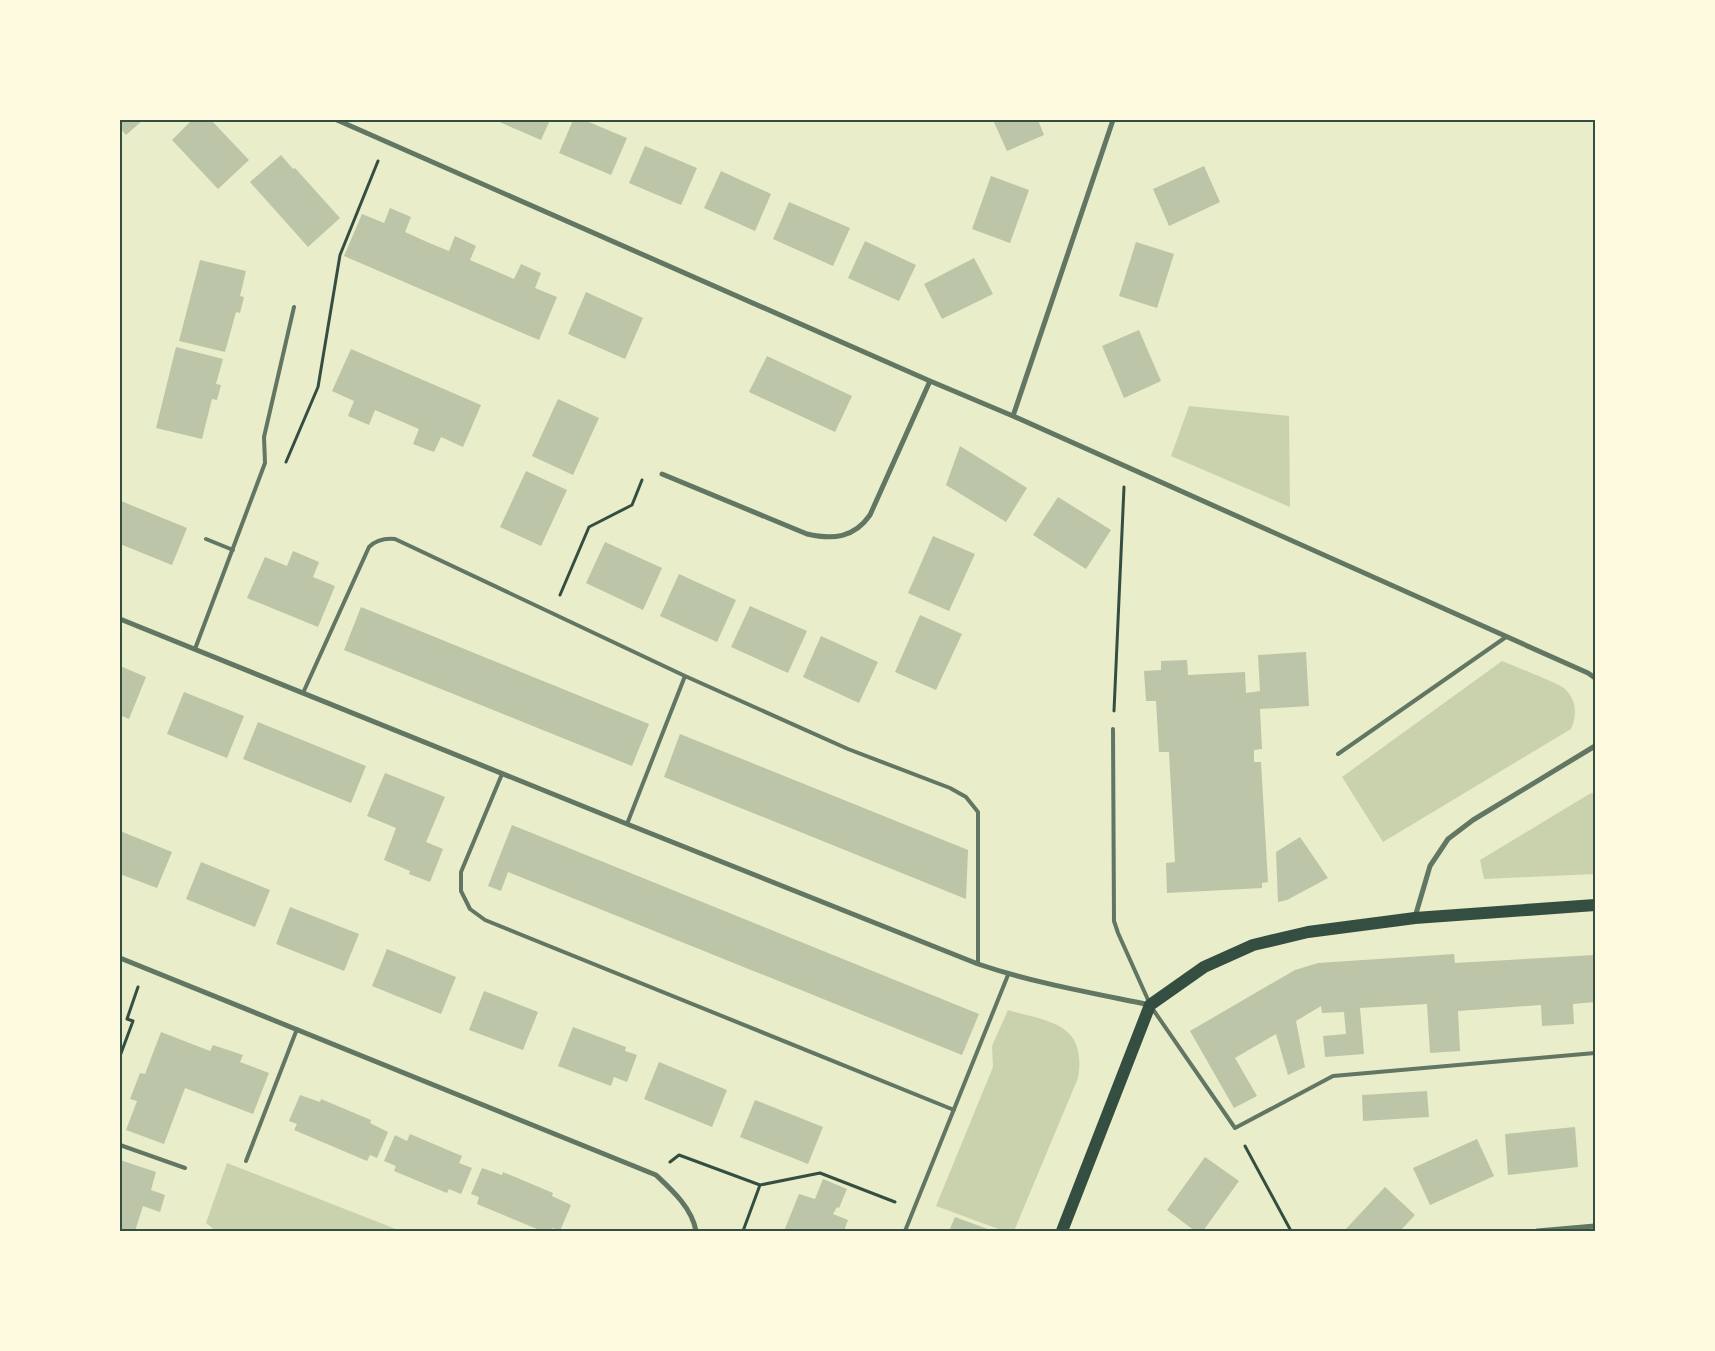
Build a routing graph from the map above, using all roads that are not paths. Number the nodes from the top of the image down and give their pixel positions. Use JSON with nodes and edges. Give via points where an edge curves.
{"nodes":[{"id":1,"x":337,"y":120,"type":"edge"},
{"id":2,"x":1113,"y":120,"type":"edge"},
{"id":3,"x":294,"y":307,"type":"dead end"},
{"id":4,"x":930,"y":382,"type":"junction"},
{"id":5,"x":1013,"y":416,"type":"junction"},
{"id":6,"x":662,"y":474,"type":"road end"},
{"id":7,"x":206,"y":539,"type":"dead end"},
{"id":8,"x":233,"y":550,"type":"junction"},
{"id":9,"x":120,"y":619,"type":"edge"},
{"id":10,"x":1506,"y":637,"type":"junction"},
{"id":11,"x":195,"y":649,"type":"junction"},
{"id":12,"x":685,"y":676,"type":"junction"},
{"id":13,"x":1595,"y":678,"type":"edge"},
{"id":14,"x":303,"y":693,"type":"junction"},
{"id":15,"x":1113,"y":729,"type":"road end"},
{"id":16,"x":1595,"y":746,"type":"edge"},
{"id":17,"x":1338,"y":754,"type":"dead end"},
{"id":18,"x":502,"y":774,"type":"junction"},
{"id":19,"x":627,"y":824,"type":"junction"},
{"id":20,"x":1595,"y":905,"type":"edge"},
{"id":21,"x":1415,"y":918,"type":"junction"},
{"id":22,"x":120,"y":958,"type":"edge"},
{"id":23,"x":978,"y":964,"type":"junction"},
{"id":24,"x":1008,"y":975,"type":"junction"},
{"id":25,"x":1150,"y":1005,"type":"junction"},
{"id":26,"x":297,"y":1029,"type":"junction"},
{"id":27,"x":1595,"y":1053,"type":"edge"},
{"id":28,"x":954,"y":1110,"type":"junction"},
{"id":29,"x":120,"y":1145,"type":"edge"},
{"id":30,"x":246,"y":1162,"type":"dead end"},
{"id":31,"x":185,"y":1168,"type":"dead end"},
{"id":32,"x":1595,"y":1226,"type":"edge"},
{"id":33,"x":696,"y":1231,"type":"edge"},
{"id":34,"x":905,"y":1231,"type":"edge"},
{"id":35,"x":1062,"y":1231,"type":"edge"},
{"id":36,"x":1537,"y":1231,"type":"edge"}],
"edges":[{"from":1,"to":4,"type":"street"},
{"from":2,"to":5,"type":"street"},
{"from":3,"to":8,"type":"lane","via":[[264,437],[265,463]]},
{"from":4,"to":5,"type":"street"},
{"from":4,"to":6,"type":"street","via":[[870,514],[863,525],[851,533],[837,537],[807,534]]},
{"from":5,"to":10,"type":"street"},
{"from":7,"to":8,"type":"lane"},
{"from":8,"to":11,"type":"lane"},
{"from":9,"to":11,"type":"street"},
{"from":10,"to":13,"type":"street"},
{"from":10,"to":17,"type":"lane"},
{"from":11,"to":14,"type":"street"},
{"from":12,"to":14,"type":"lane","via":[[387,538],[369,547]]},
{"from":12,"to":19,"type":"lane"},
{"from":12,"to":23,"type":"lane","via":[[848,749],[966,797],[978,812]]},
{"from":14,"to":18,"type":"street"},
{"from":15,"to":25,"type":"lane","via":[[1114,921]]},
{"from":16,"to":21,"type":"street","via":[[1473,820],[1448,839],[1430,866]]},
{"from":18,"to":19,"type":"street"},
{"from":18,"to":28,"type":"lane","via":[[462,872],[461,891],[470,909],[485,920]]},
{"from":19,"to":23,"type":"street"},
{"from":20,"to":21,"type":"main road"},
{"from":21,"to":25,"type":"main road","via":[[1308,932],[1253,945],[1204,967]]},
{"from":22,"to":26,"type":"street"},
{"from":23,"to":24,"type":"street"},
{"from":24,"to":25,"type":"street"},
{"from":24,"to":28,"type":"lane"},
{"from":25,"to":27,"type":"lane","via":[[1235,1128],[1333,1076]]},
{"from":25,"to":35,"type":"main road"},
{"from":26,"to":30,"type":"lane"},
{"from":26,"to":33,"type":"street","via":[[656,1175],[679,1197]]},
{"from":28,"to":34,"type":"lane"},
{"from":29,"to":31,"type":"lane"},
{"from":32,"to":36,"type":"street"}]}
